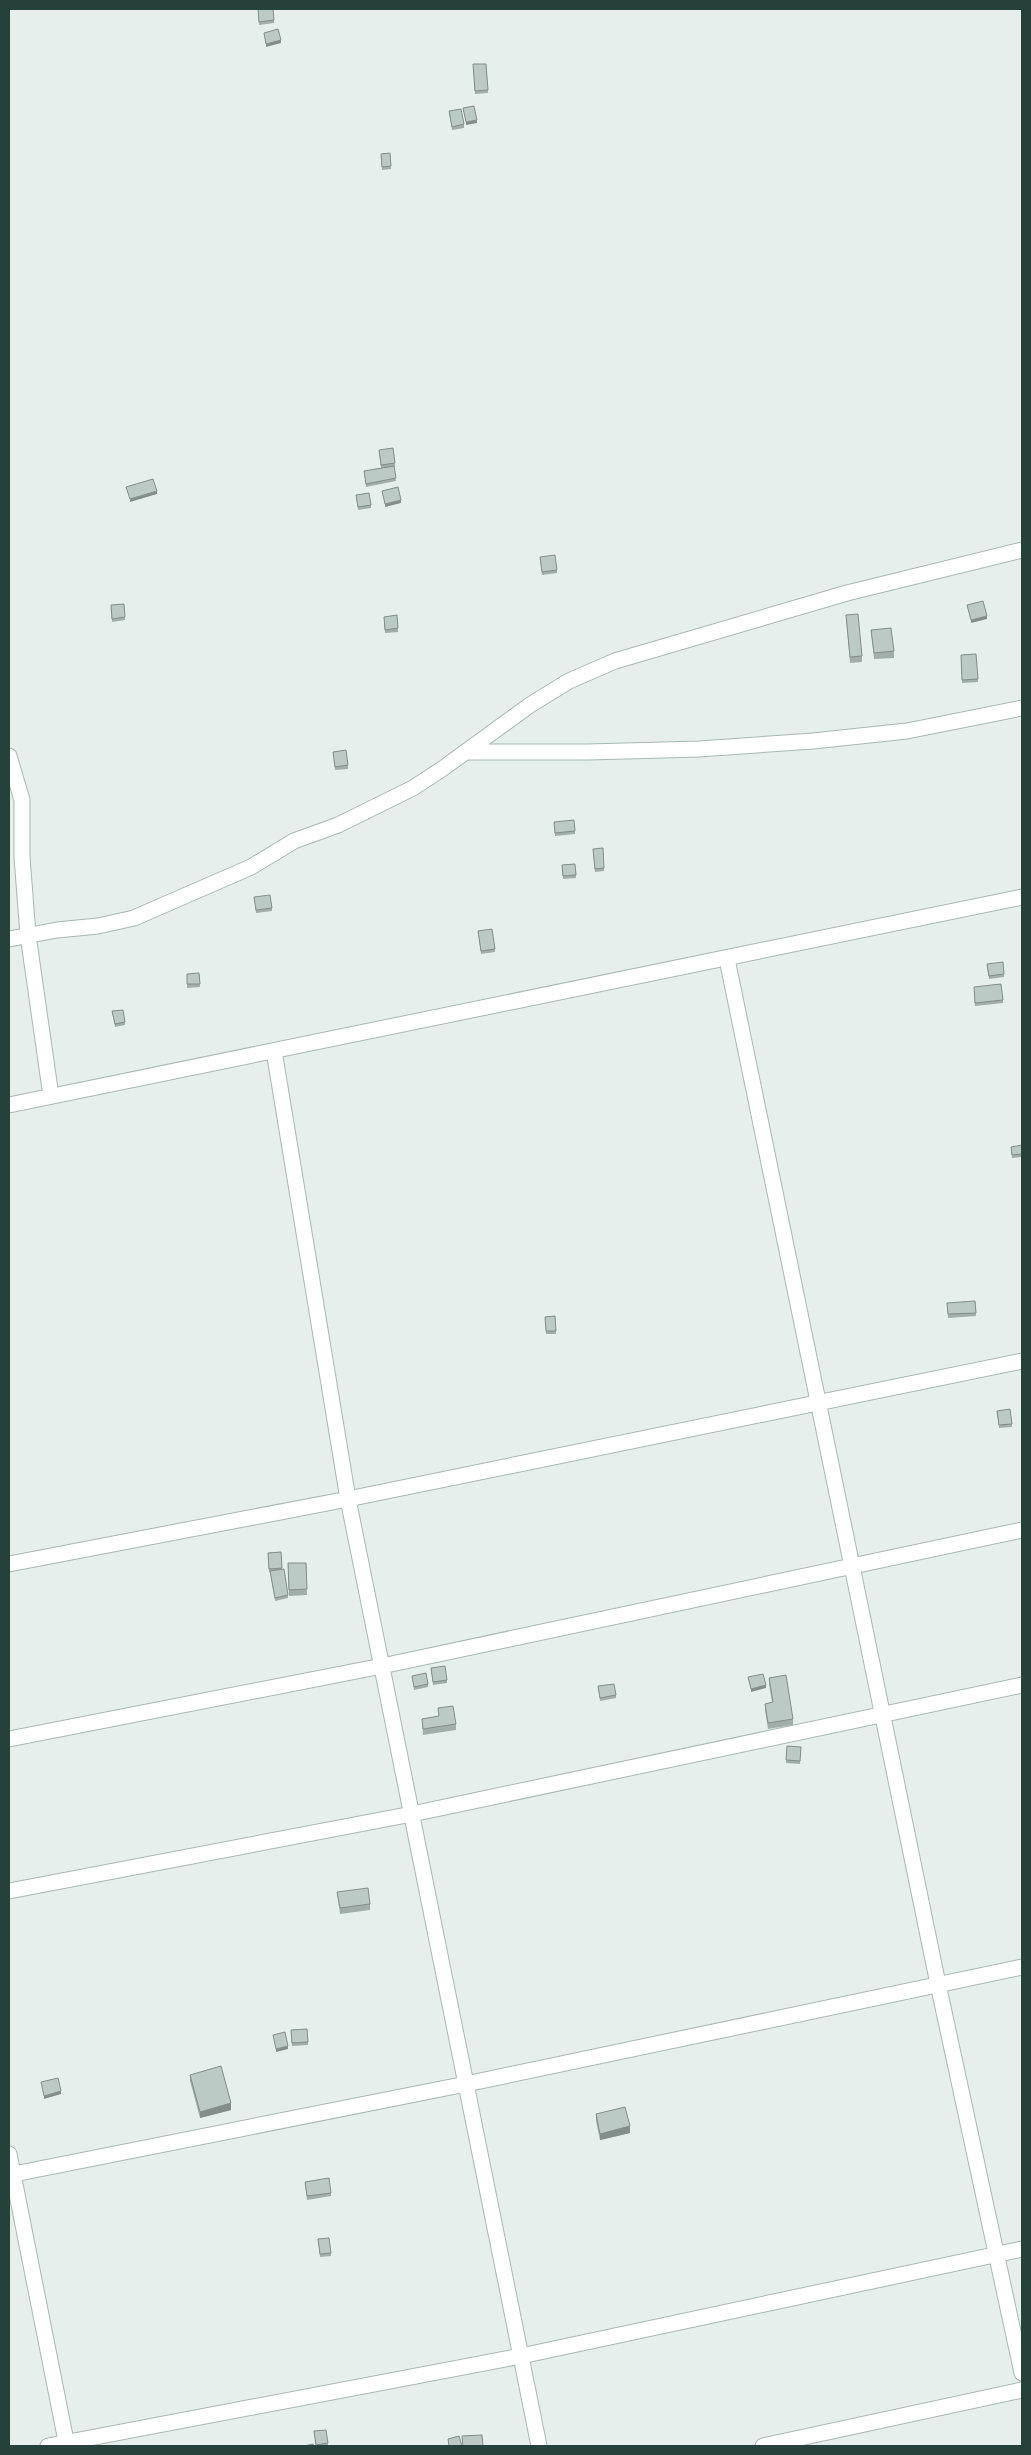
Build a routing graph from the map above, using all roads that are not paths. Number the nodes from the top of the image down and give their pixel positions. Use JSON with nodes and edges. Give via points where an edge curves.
{"nodes":[{"id":1,"x":1022,"y":550,"type":"edge"},
{"id":2,"x":1022,"y":708,"type":"edge"},
{"id":3,"x":465,"y":752,"type":"junction"},
{"id":4,"x":9,"y":756,"type":"edge"},
{"id":5,"x":1022,"y":897,"type":"edge"},
{"id":6,"x":28,"y":935,"type":"junction"},
{"id":7,"x":9,"y":939,"type":"edge"},
{"id":8,"x":727,"y":959,"type":"junction"},
{"id":9,"x":274,"y":1051,"type":"junction"},
{"id":10,"x":51,"y":1096,"type":"junction"},
{"id":11,"x":9,"y":1105,"type":"edge"},
{"id":12,"x":1022,"y":1361,"type":"edge"},
{"id":13,"x":818,"y":1402,"type":"junction"},
{"id":14,"x":348,"y":1499,"type":"junction"},
{"id":15,"x":1022,"y":1530,"type":"edge"},
{"id":16,"x":9,"y":1564,"type":"edge"},
{"id":17,"x":851,"y":1566,"type":"junction"},
{"id":18,"x":382,"y":1666,"type":"junction"},
{"id":19,"x":1022,"y":1685,"type":"edge"},
{"id":20,"x":882,"y":1713,"type":"junction"},
{"id":21,"x":9,"y":1739,"type":"edge"},
{"id":22,"x":412,"y":1814,"type":"junction"},
{"id":23,"x":9,"y":1891,"type":"edge"},
{"id":24,"x":1022,"y":1967,"type":"edge"},
{"id":25,"x":938,"y":1984,"type":"junction"},
{"id":26,"x":466,"y":2084,"type":"junction"},
{"id":27,"x":9,"y":2154,"type":"edge"},
{"id":28,"x":11,"y":2175,"type":"edge"},
{"id":29,"x":1022,"y":2249,"type":"edge"},
{"id":30,"x":997,"y":2254,"type":"junction"},
{"id":31,"x":521,"y":2356,"type":"junction"},
{"id":32,"x":1022,"y":2372,"type":"edge"},
{"id":33,"x":1022,"y":2390,"type":"edge"},
{"id":34,"x":67,"y":2444,"type":"edge"},
{"id":35,"x":48,"y":2446,"type":"edge"},
{"id":36,"x":539,"y":2446,"type":"edge"},
{"id":37,"x":762,"y":2446,"type":"edge"}],
"edges":[{"from":1,"to":3,"type":"street","via":[[847,593],[615,662],[569,681]]},
{"from":2,"to":3,"type":"street","via":[[907,731],[813,741],[606,752]]},
{"from":3,"to":6,"type":"street","via":[[412,788],[346,821],[294,841],[250,867],[134,918]]},
{"from":4,"to":6,"type":"street","via":[[22,800],[22,857]]},
{"from":5,"to":8,"type":"street"},
{"from":6,"to":7,"type":"street"},
{"from":6,"to":10,"type":"street"},
{"from":8,"to":9,"type":"street"},
{"from":8,"to":13,"type":"street"},
{"from":9,"to":10,"type":"street"},
{"from":9,"to":14,"type":"street"},
{"from":10,"to":11,"type":"street"},
{"from":12,"to":13,"type":"street"},
{"from":13,"to":14,"type":"street"},
{"from":13,"to":17,"type":"street"},
{"from":14,"to":16,"type":"street"},
{"from":14,"to":18,"type":"street"},
{"from":15,"to":17,"type":"street"},
{"from":17,"to":18,"type":"street"},
{"from":17,"to":20,"type":"street"},
{"from":18,"to":21,"type":"street"},
{"from":18,"to":22,"type":"street"},
{"from":19,"to":20,"type":"street"},
{"from":20,"to":22,"type":"street"},
{"from":20,"to":25,"type":"street"},
{"from":22,"to":23,"type":"street"},
{"from":22,"to":26,"type":"street"},
{"from":24,"to":25,"type":"street"},
{"from":25,"to":26,"type":"street"},
{"from":25,"to":30,"type":"street"},
{"from":26,"to":28,"type":"street"},
{"from":26,"to":31,"type":"street"},
{"from":27,"to":28,"type":"street"},
{"from":28,"to":34,"type":"street"},
{"from":29,"to":30,"type":"street"},
{"from":30,"to":31,"type":"street"},
{"from":30,"to":32,"type":"street"},
{"from":31,"to":34,"type":"street"},
{"from":31,"to":36,"type":"street"},
{"from":33,"to":37,"type":"street"},
{"from":34,"to":35,"type":"street"}]}
